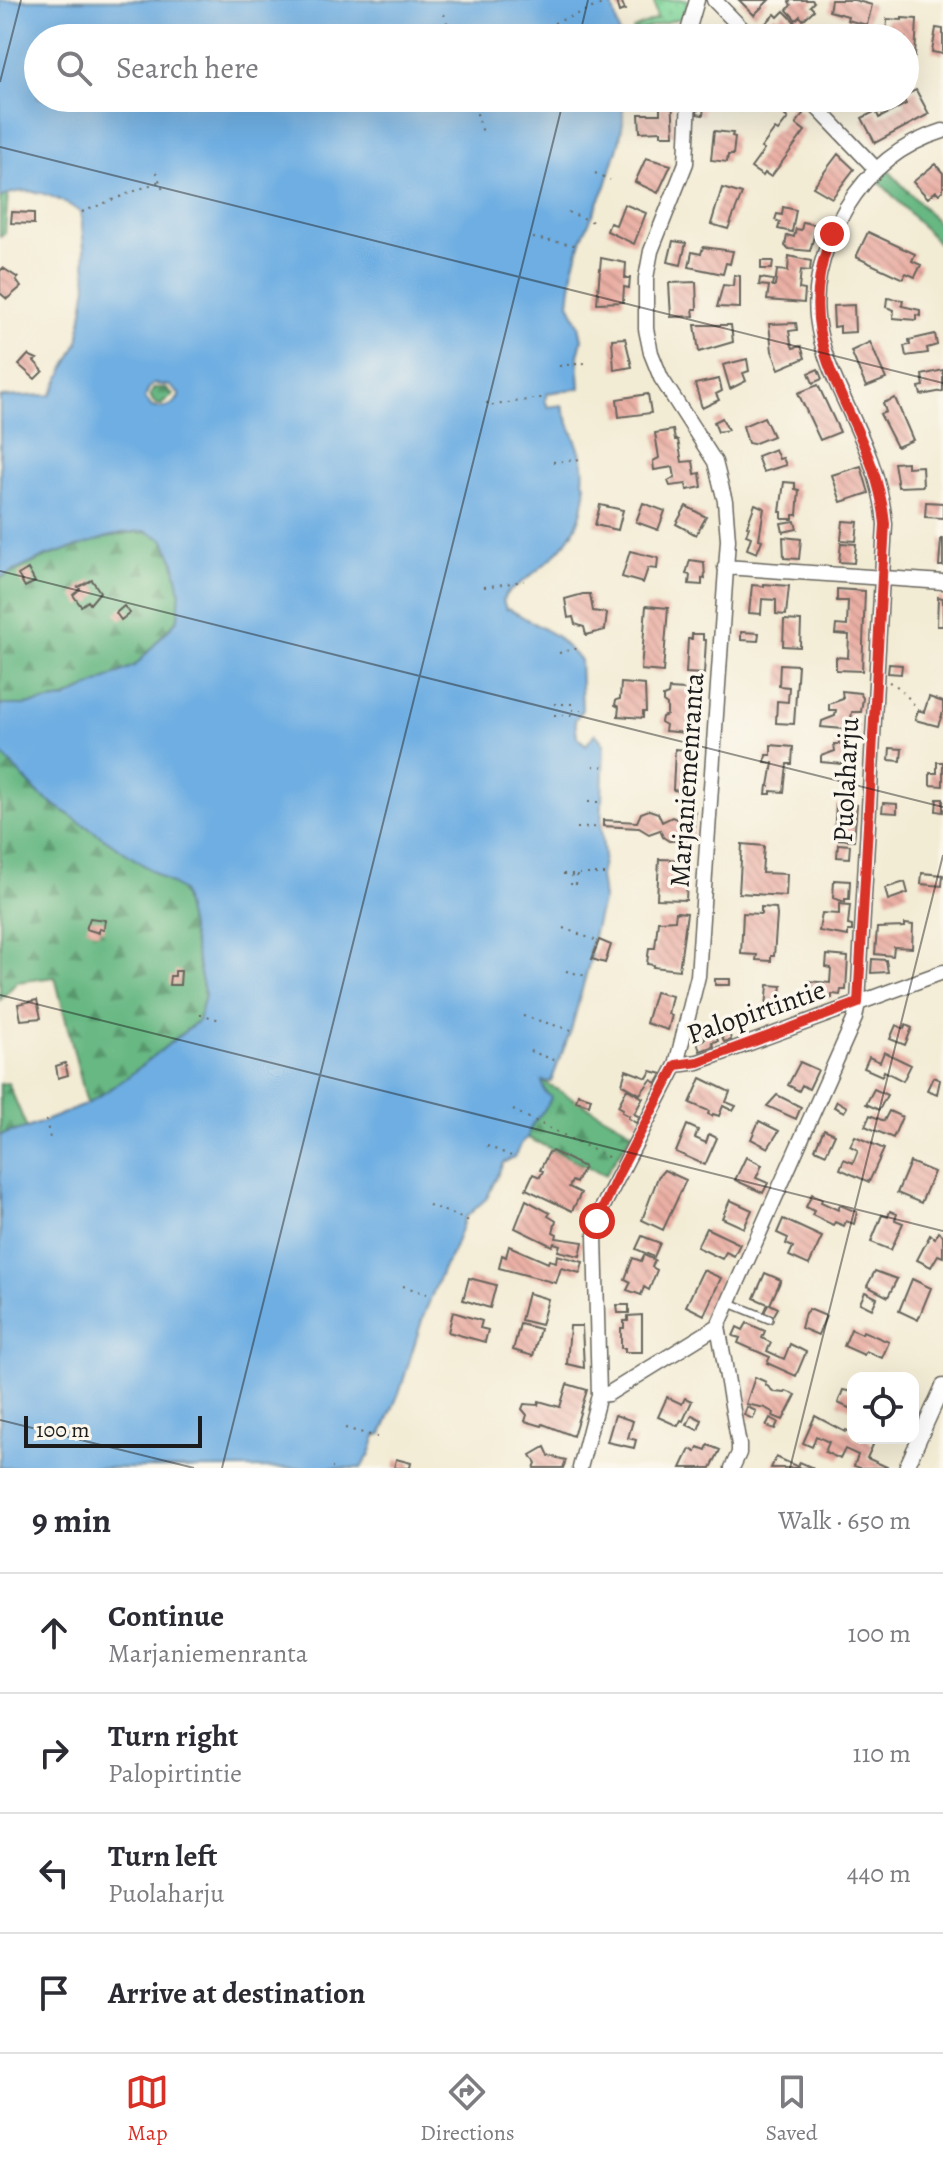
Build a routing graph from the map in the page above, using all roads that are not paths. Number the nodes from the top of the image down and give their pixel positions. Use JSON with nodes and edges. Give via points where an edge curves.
{"nodes":[{"id":1,"x":697,"y":0,"type":"edge"},
{"id":2,"x":714,"y":0,"type":"edge"},
{"id":3,"x":690,"y":24,"type":"edge"},
{"id":4,"x":737,"y":24,"type":"edge"},
{"id":5,"x":688,"y":112,"type":"edge"},
{"id":6,"x":821,"y":112,"type":"edge"},
{"id":7,"x":943,"y":131,"type":"edge"},
{"id":8,"x":875,"y":168,"type":"junction"},
{"id":9,"x":725,"y":567,"type":"junction"},
{"id":10,"x":882,"y":578,"type":"junction"},
{"id":11,"x":943,"y":582,"type":"edge"},
{"id":12,"x":943,"y":972,"type":"edge"},
{"id":13,"x":858,"y":1003,"type":"junction"},
{"id":14,"x":676,"y":1065,"type":"junction"},
{"id":15,"x":730,"y":1303,"type":"junction"},
{"id":16,"x":769,"y":1319,"type":"dead end"},
{"id":17,"x":718,"y":1326,"type":"junction"},
{"id":18,"x":599,"y":1395,"type":"junction"},
{"id":19,"x":941,"y":1396,"type":"edge"},
{"id":20,"x":580,"y":1468,"type":"edge"},
{"id":21,"x":732,"y":1468,"type":"edge"},
{"id":22,"x":906,"y":1468,"type":"edge"}],
"edges":[{"from":1,"to":3,"type":"street"},
{"from":2,"to":4,"type":"street"},
{"from":5,"to":9,"type":"street","name":"Marjaniemenranta","via":[[686,163],[651,251],[646,329],[661,378],[715,462],[728,518]]},
{"from":6,"to":8,"type":"street"},
{"from":7,"to":8,"type":"street","name":"Puolaharju","via":[[915,141]]},
{"from":8,"to":10,"type":"street","name":"Puolaharju","via":[[838,221],[825,251],[817,319],[831,375],[877,480],[885,524]]},
{"from":9,"to":10,"type":"street"},
{"from":9,"to":14,"type":"street","name":"Marjaniemenranta","via":[[698,976]]},
{"from":10,"to":11,"type":"street"},
{"from":10,"to":13,"type":"street","name":"Puolaharju"},
{"from":12,"to":13,"type":"street","name":"Palopirtintie"},
{"from":13,"to":14,"type":"street","name":"Palopirtintie","via":[[698,1062]]},
{"from":13,"to":15,"type":"street","name":"Puolaharju"},
{"from":14,"to":18,"type":"street","name":"Marjaniemenranta","via":[[598,1216]]},
{"from":15,"to":16,"type":"lane"},
{"from":15,"to":17,"type":"street","name":"Puolaharju"},
{"from":17,"to":18,"type":"street"},
{"from":17,"to":21,"type":"street","via":[[739,1445]]},
{"from":18,"to":20,"type":"street","name":"Marjaniemenranta"},
{"from":19,"to":22,"type":"street"}]}
